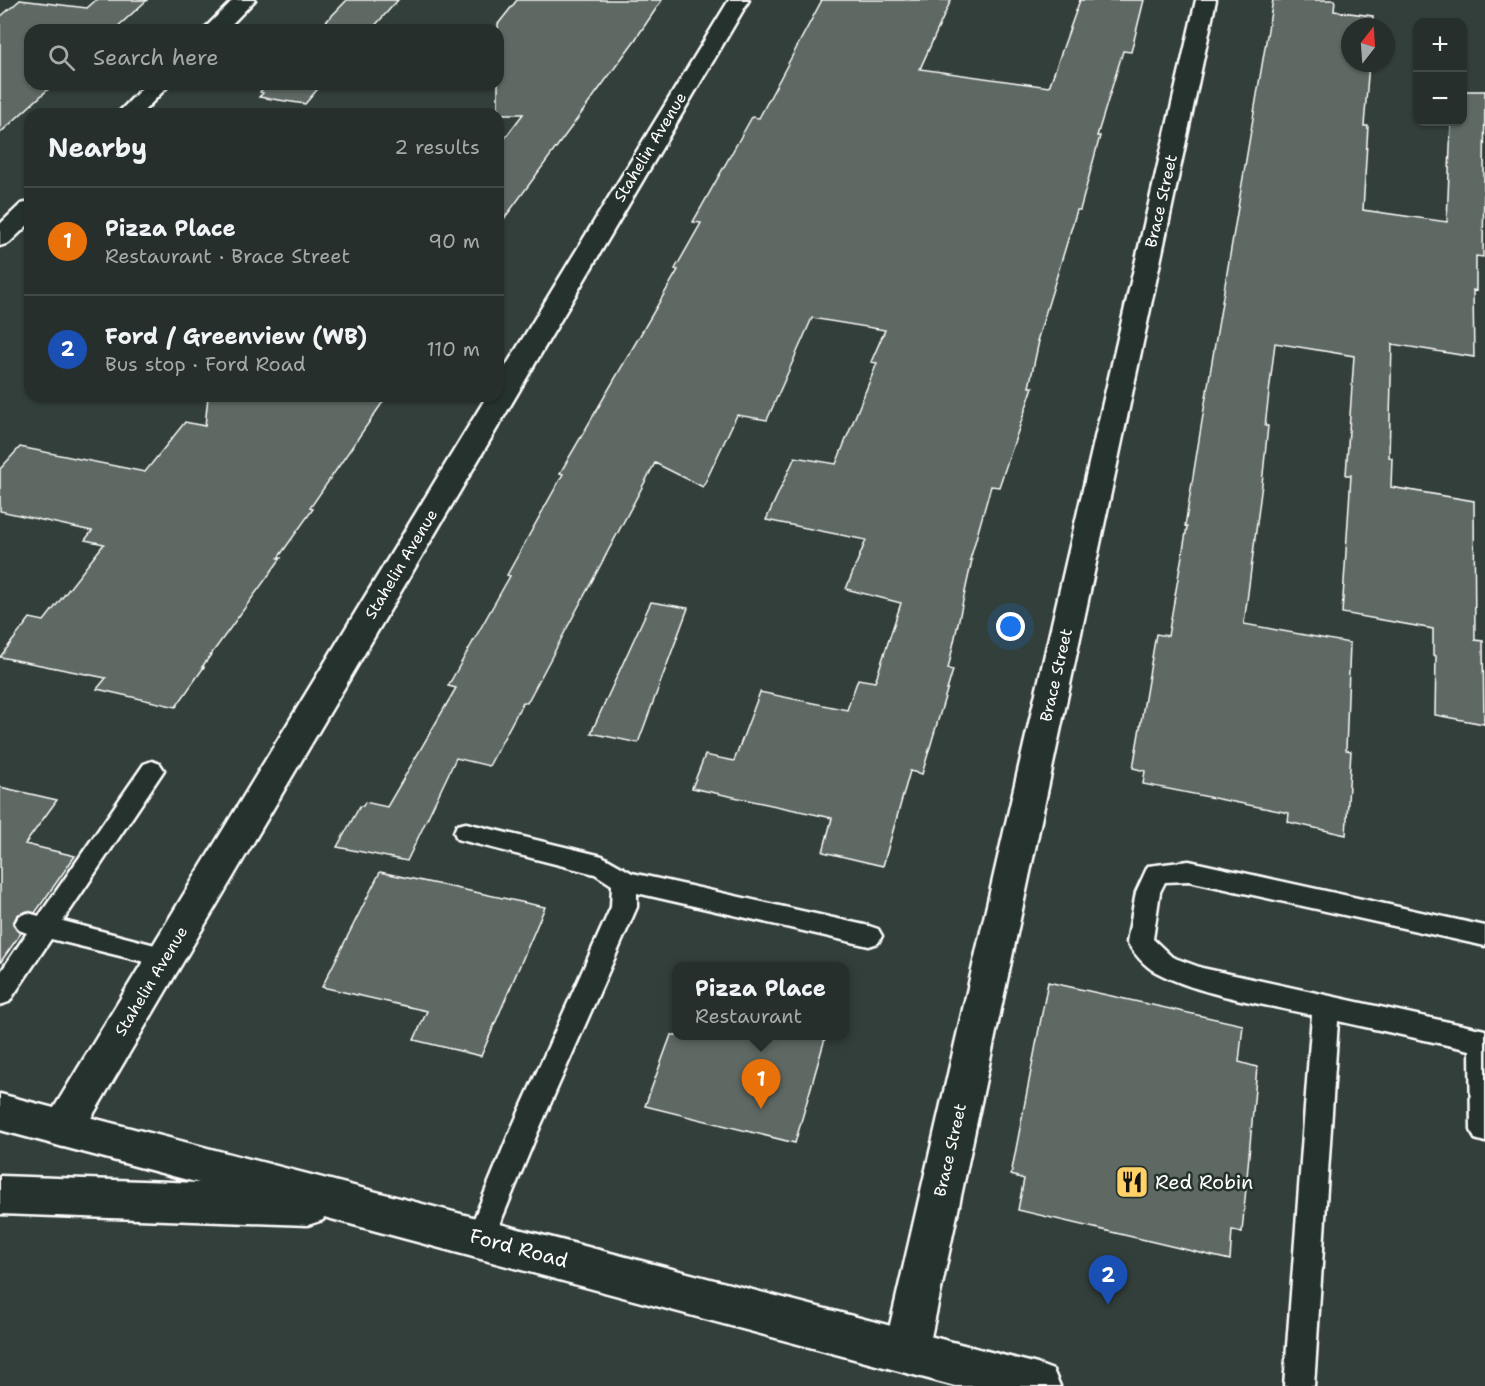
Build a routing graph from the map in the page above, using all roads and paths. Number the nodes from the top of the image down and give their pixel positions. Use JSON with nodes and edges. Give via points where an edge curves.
{"nodes":[{"id":1,"x":244,"y":0,"type":"edge"},
{"id":2,"x":738,"y":0,"type":"edge"},
{"id":3,"x":1206,"y":0,"type":"edge"},
{"id":4,"x":220,"y":24,"type":"edge"},
{"id":5,"x":153,"y":90,"type":"edge"},
{"id":6,"x":134,"y":108,"type":"edge"},
{"id":7,"x":24,"y":215,"type":"edge"},
{"id":8,"x":0,"y":238,"type":"edge"},
{"id":9,"x":504,"y":391,"type":"edge"},
{"id":10,"x":497,"y":402,"type":"edge"},
{"id":11,"x":152,"y":770,"type":"dead end"},
{"id":12,"x":466,"y":832,"type":"dead end"},
{"id":13,"x":624,"y":881,"type":"junction"},
{"id":14,"x":36,"y":925,"type":"junction"},
{"id":15,"x":870,"y":936,"type":"dead end"},
{"id":16,"x":1485,"y":936,"type":"edge"},
{"id":17,"x":165,"y":957,"type":"junction"},
{"id":18,"x":4,"y":982,"type":"edge"},
{"id":19,"x":1326,"y":1007,"type":"junction"},
{"id":20,"x":1484,"y":1041,"type":"edge"},
{"id":21,"x":0,"y":1112,"type":"edge"},
{"id":22,"x":63,"y":1129,"type":"junction"},
{"id":23,"x":1485,"y":1130,"type":"edge"},
{"id":24,"x":0,"y":1194,"type":"edge"},
{"id":25,"x":370,"y":1209,"type":"junction"},
{"id":26,"x":480,"y":1238,"type":"junction"},
{"id":27,"x":906,"y":1351,"type":"junction"},
{"id":28,"x":1037,"y":1386,"type":"edge"},
{"id":29,"x":1299,"y":1386,"type":"edge"}],
"edges":[{"from":1,"to":4,"type":"street"},
{"from":2,"to":9,"type":"street","name":"Stahelin Avenue"},
{"from":3,"to":27,"type":"street","name":"Brace Street"},
{"from":5,"to":6,"type":"street"},
{"from":7,"to":8,"type":"street"},
{"from":10,"to":17,"type":"street","name":"Stahelin Avenue"},
{"from":11,"to":14,"type":"lane"},
{"from":12,"to":13,"type":"lane","via":[[602,866]]},
{"from":13,"to":15,"type":"lane"},
{"from":13,"to":26,"type":"lane","via":[[624,907]]},
{"from":14,"to":17,"type":"lane"},
{"from":14,"to":18,"type":"lane"},
{"from":16,"to":19,"type":"lane","via":[[1189,872],[1157,873],[1148,892],[1140,942],[1163,964],[1200,978]]},
{"from":17,"to":22,"type":"street","name":"Stahelin Avenue"},
{"from":19,"to":20,"type":"lane"},
{"from":19,"to":29,"type":"lane"},
{"from":20,"to":23,"type":"lane"},
{"from":21,"to":22,"type":"street","name":"Ford Road"},
{"from":22,"to":25,"type":"street","name":"Ford Road"},
{"from":24,"to":25,"type":"street"},
{"from":25,"to":26,"type":"street","name":"Ford Road"},
{"from":26,"to":27,"type":"street","name":"Ford Road"},
{"from":27,"to":28,"type":"street","name":"Ford Road"}]}
